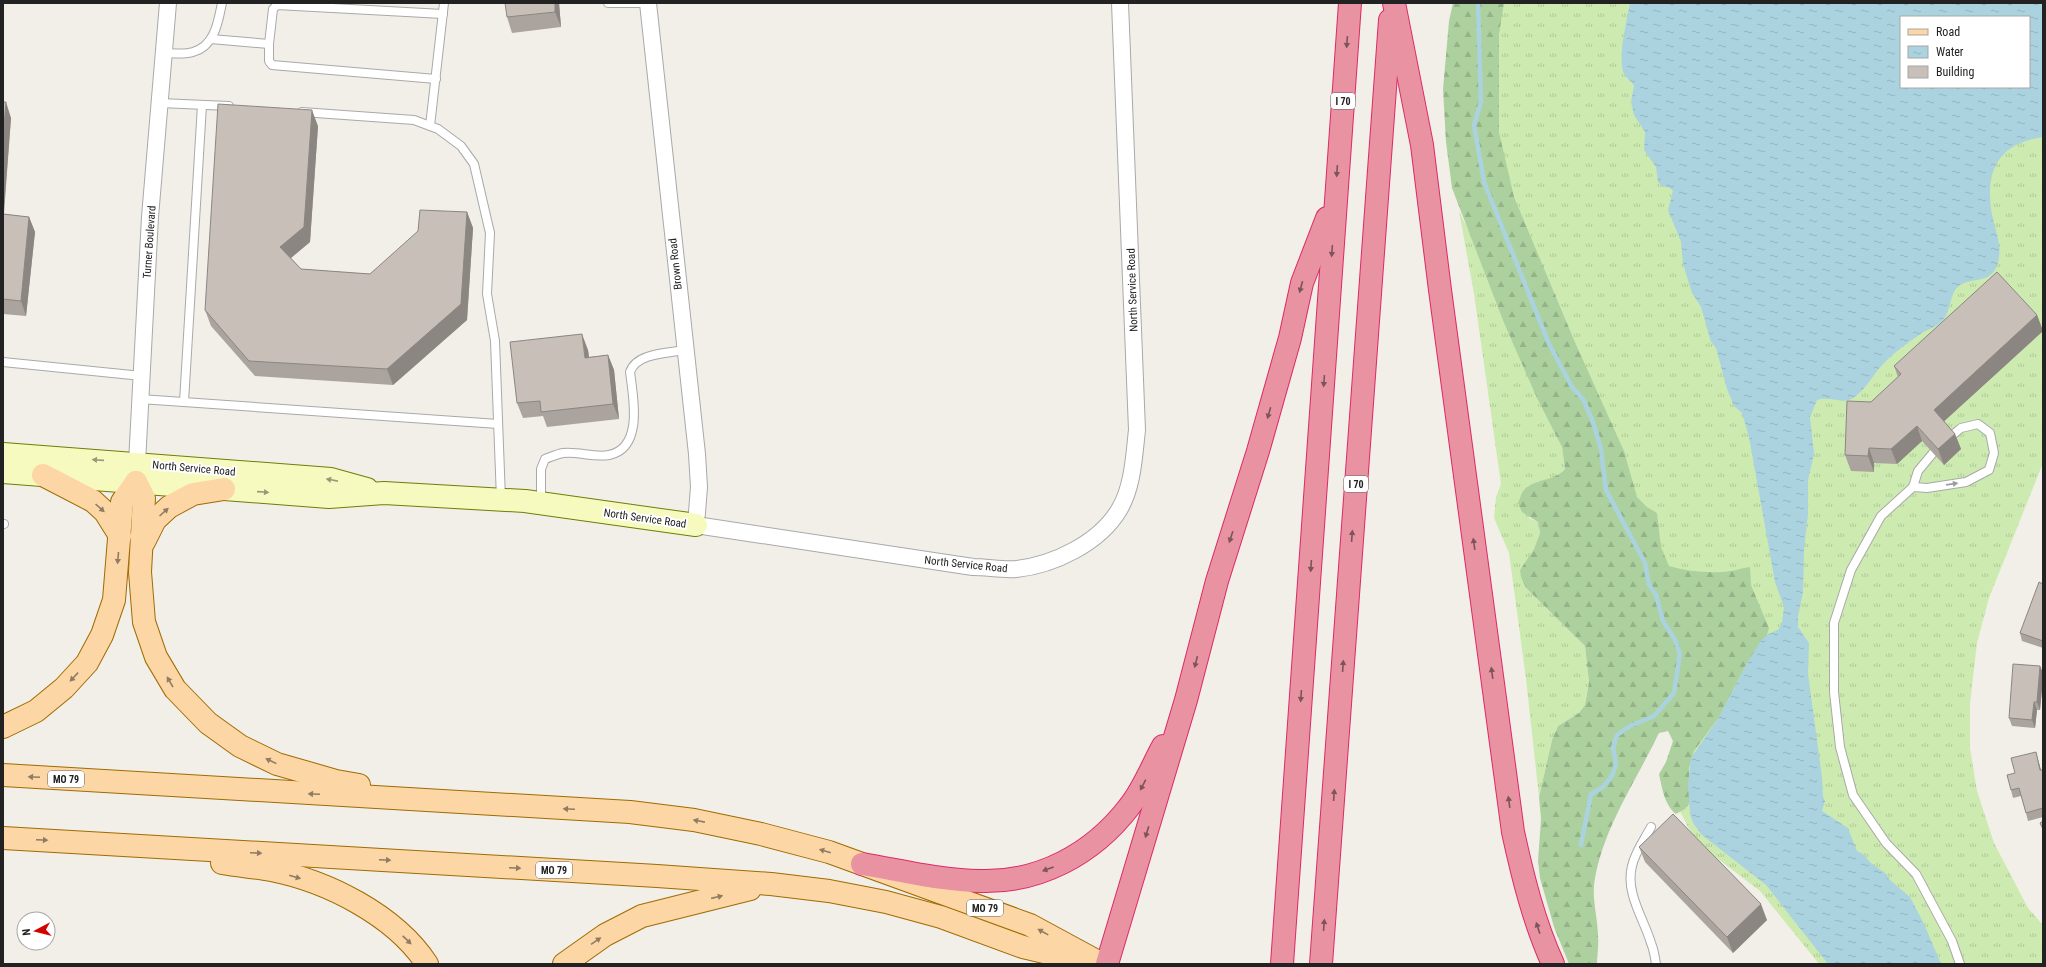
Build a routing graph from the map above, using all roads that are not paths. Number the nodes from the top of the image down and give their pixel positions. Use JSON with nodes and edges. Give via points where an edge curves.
{"nodes":[{"id":1,"x":168,"y":3,"type":"edge"},
{"id":2,"x":222,"y":3,"type":"edge"},
{"id":3,"x":444,"y":3,"type":"edge"},
{"id":4,"x":608,"y":3,"type":"edge"},
{"id":5,"x":648,"y":3,"type":"edge"},
{"id":6,"x":1120,"y":3,"type":"edge"},
{"id":7,"x":1350,"y":3,"type":"edge"},
{"id":8,"x":1392,"y":3,"type":"edge"},
{"id":9,"x":443,"y":14,"type":"junction"},
{"id":10,"x":211,"y":39,"type":"junction"},
{"id":11,"x":268,"y":44,"type":"junction"},
{"id":12,"x":164,"y":53,"type":"junction"},
{"id":13,"x":436,"y":79,"type":"junction"},
{"id":14,"x":160,"y":104,"type":"junction"},
{"id":15,"x":202,"y":105,"type":"junction"},
{"id":16,"x":240,"y":107,"type":"edge"},
{"id":17,"x":294,"y":111,"type":"edge"},
{"id":18,"x":430,"y":126,"type":"junction"},
{"id":19,"x":1335,"y":198,"type":"junction"},
{"id":20,"x":685,"y":350,"type":"junction"},
{"id":21,"x":3,"y":362,"type":"edge"},
{"id":22,"x":142,"y":376,"type":"junction"},
{"id":23,"x":140,"y":399,"type":"junction"},
{"id":24,"x":184,"y":402,"type":"junction"},
{"id":25,"x":498,"y":424,"type":"junction"},
{"id":26,"x":1950,"y":437,"type":"edge"},
{"id":27,"x":1933,"y":453,"type":"edge"},
{"id":28,"x":3,"y":454,"type":"edge"},
{"id":29,"x":3,"y":472,"type":"edge"},
{"id":30,"x":136,"y":472,"type":"junction"},
{"id":31,"x":43,"y":475,"type":"junction"},
{"id":32,"x":1913,"y":487,"type":"junction"},
{"id":33,"x":224,"y":489,"type":"junction"},
{"id":34,"x":384,"y":493,"type":"junction"},
{"id":35,"x":501,"y":500,"type":"junction"},
{"id":36,"x":541,"y":504,"type":"junction"},
{"id":37,"x":696,"y":525,"type":"junction"},
{"id":38,"x":120,"y":536,"type":"junction"},
{"id":39,"x":142,"y":545,"type":"junction"},
{"id":40,"x":1186,"y":700,"type":"junction"},
{"id":41,"x":3,"y":727,"type":"edge"},
{"id":42,"x":3,"y":775,"type":"edge"},
{"id":43,"x":473,"y":804,"type":"junction"},
{"id":44,"x":1651,"y":828,"type":"dead end"},
{"id":45,"x":3,"y":838,"type":"edge"},
{"id":46,"x":105,"y":844,"type":"junction"},
{"id":47,"x":862,"y":864,"type":"junction"},
{"id":48,"x":771,"y":884,"type":"junction"},
{"id":49,"x":427,"y":964,"type":"edge"},
{"id":50,"x":564,"y":964,"type":"edge"},
{"id":51,"x":1096,"y":964,"type":"edge"},
{"id":52,"x":1102,"y":964,"type":"edge"},
{"id":53,"x":1107,"y":964,"type":"edge"},
{"id":54,"x":1282,"y":964,"type":"edge"},
{"id":55,"x":1321,"y":964,"type":"edge"},
{"id":56,"x":1553,"y":964,"type":"edge"},
{"id":57,"x":1656,"y":964,"type":"edge"},
{"id":58,"x":1960,"y":964,"type":"edge"}],
"edges":[{"from":1,"to":12,"type":"street","name":"Turner Boulevard"},
{"from":2,"to":10,"type":"lane","via":[[216,30]]},
{"from":3,"to":9,"type":"lane"},
{"from":4,"to":5,"type":"lane"},
{"from":5,"to":20,"type":"street","name":"Brown Road"},
{"from":6,"to":37,"type":"street","name":"North Service Road","via":[[1137,430],[1132,474],[1119,510],[1095,537],[1060,558],[1016,569],[973,567]]},
{"from":7,"to":19,"type":"highway","number":"I 70","one_way":true},
{"from":55,"to":8,"type":"highway","number":"I 70","one_way":true},
{"from":56,"to":8,"type":"highway","one_way":true,"via":[[1525,888],[1513,832],[1422,145]]},
{"from":9,"to":11,"type":"lane","via":[[277,5],[273,9]]},
{"from":9,"to":13,"type":"lane"},
{"from":10,"to":11,"type":"lane"},
{"from":10,"to":12,"type":"lane","via":[[193,52]]},
{"from":11,"to":13,"type":"lane","via":[[269,61],[272,65]]},
{"from":12,"to":14,"type":"street","name":"Turner Boulevard"},
{"from":13,"to":18,"type":"lane"},
{"from":14,"to":15,"type":"lane"},
{"from":14,"to":22,"type":"street","name":"Turner Boulevard","via":[[150,217]]},
{"from":15,"to":16,"type":"lane"},
{"from":15,"to":24,"type":"lane"},
{"from":17,"to":18,"type":"lane","via":[[414,120]]},
{"from":18,"to":25,"type":"lane","via":[[461,146],[474,164],[490,233],[487,294],[495,341]]},
{"from":19,"to":40,"type":"highway","one_way":true,"via":[[1302,284],[1290,338],[1217,581]]},
{"from":19,"to":54,"type":"highway","number":"I 70","one_way":true,"via":[[1319,459]]},
{"from":20,"to":36,"type":"lane","via":[[637,361],[632,366],[630,372],[635,415],[633,430],[626,446],[610,455],[563,453],[545,459],[541,469]]},
{"from":20,"to":37,"type":"street","name":"Brown Road","via":[[699,486]]},
{"from":21,"to":22,"type":"lane"},
{"from":22,"to":23,"type":"street","name":"Turner Boulevard"},
{"from":23,"to":24,"type":"lane"},
{"from":23,"to":30,"type":"street","name":"Turner Boulevard"},
{"from":24,"to":25,"type":"lane"},
{"from":25,"to":35,"type":"lane"},
{"from":32,"to":26,"type":"lane","one_way":true,"via":[[1927,488],[1966,482],[1989,470],[1994,453],[1990,434],[1978,424],[1961,428]]},
{"from":27,"to":32,"type":"lane","via":[[1918,471]]},
{"from":30,"to":28,"type":"street","name":"North Service Road","one_way":true},
{"from":29,"to":31,"type":"street","name":"North Service Road"},
{"from":30,"to":31,"type":"street","name":"North Service Road"},
{"from":30,"to":33,"type":"street","name":"North Service Road"},
{"from":34,"to":30,"type":"street","name":"North Service Road","one_way":true,"via":[[331,479]]},
{"from":30,"to":38,"type":"main road","via":[[122,502]]},
{"from":30,"to":39,"type":"main road","via":[[144,498]]},
{"from":31,"to":38,"type":"main road","one_way":true,"via":[[93,501],[105,512]]},
{"from":32,"to":58,"type":"lane","via":[[1881,516],[1851,570],[1834,623],[1834,692],[1840,747],[1853,795],[1886,843],[1916,874],[1952,941]]},
{"from":33,"to":34,"type":"street","name":"North Service Road","one_way":true,"via":[[329,497]]},
{"from":39,"to":33,"type":"main road","one_way":true,"via":[[155,520],[169,507],[194,494]]},
{"from":34,"to":35,"type":"street","name":"North Service Road"},
{"from":35,"to":36,"type":"street","name":"North Service Road"},
{"from":36,"to":37,"type":"street","name":"North Service Road"},
{"from":38,"to":41,"type":"main road","one_way":true,"via":[[114,600],[102,635],[87,664],[64,688],[36,711]]},
{"from":43,"to":39,"type":"main road","one_way":true,"via":[[336,782],[277,764],[240,746],[208,723],[175,689],[156,657],[144,622],[140,572]]},
{"from":40,"to":47,"type":"highway","one_way":true,"via":[[1130,807],[1095,844],[1069,860],[1027,876],[979,881]]},
{"from":40,"to":53,"type":"highway","one_way":true},
{"from":43,"to":42,"type":"main road","number":"MO 79","one_way":true},
{"from":47,"to":43,"type":"main road","number":"MO 79","one_way":true,"via":[[830,852],[694,820],[630,812]]},
{"from":44,"to":57,"type":"lane","via":[[1632,867],[1631,884]]},
{"from":45,"to":46,"type":"main road","number":"MO 79","one_way":true},
{"from":46,"to":48,"type":"main road","number":"MO 79","one_way":true},
{"from":46,"to":49,"type":"main road","one_way":true,"via":[[272,870],[305,880],[364,906],[409,942]]},
{"from":52,"to":47,"type":"main road","number":"MO 79","one_way":true,"via":[[1030,925]]},
{"from":50,"to":48,"type":"main road","one_way":true,"via":[[605,935],[642,916]]},
{"from":48,"to":51,"type":"main road","number":"MO 79","via":[[829,891],[886,902],[941,917],[1023,947]]}]}
